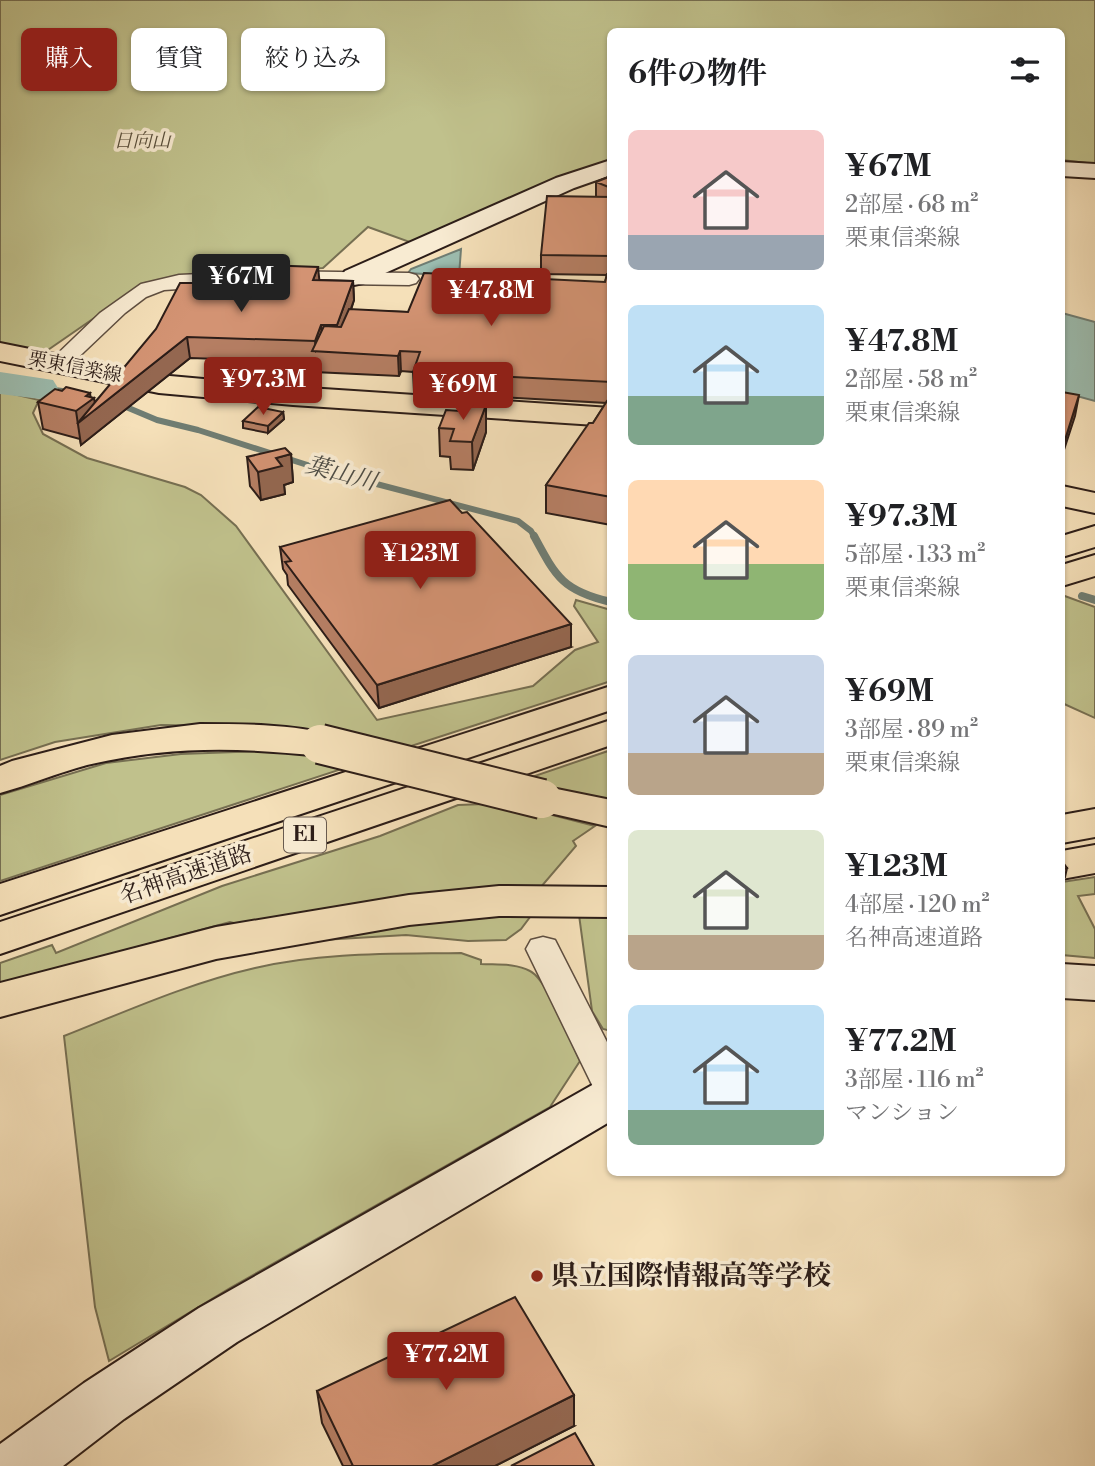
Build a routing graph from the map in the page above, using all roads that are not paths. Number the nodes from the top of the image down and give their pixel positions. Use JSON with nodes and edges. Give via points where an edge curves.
{"nodes":[{"id":1,"x":607,"y":168,"type":"edge"},
{"id":2,"x":1065,"y":169,"type":"edge"},
{"id":3,"x":1095,"y":171,"type":"edge"},
{"id":4,"x":354,"y":277,"type":"junction"},
{"id":5,"x":410,"y":279,"type":"dead end"},
{"id":6,"x":0,"y":352,"type":"edge"},
{"id":7,"x":58,"y":364,"type":"junction"},
{"id":8,"x":607,"y":417,"type":"edge"},
{"id":9,"x":1065,"y":497,"type":"edge"},
{"id":10,"x":1095,"y":503,"type":"edge"},
{"id":11,"x":1095,"y":536,"type":"edge"},
{"id":12,"x":1065,"y":546,"type":"edge"},
{"id":13,"x":1095,"y":565,"type":"edge"},
{"id":14,"x":1065,"y":575,"type":"edge"},
{"id":15,"x":607,"y":698,"type":"edge"},
{"id":16,"x":607,"y":733,"type":"edge"},
{"id":17,"x":0,"y":780,"type":"edge"},
{"id":18,"x":1095,"y":806,"type":"edge"},
{"id":19,"x":1065,"y":811,"type":"edge"},
{"id":20,"x":607,"y":813,"type":"edge"},
{"id":21,"x":1095,"y":823,"type":"edge"},
{"id":22,"x":1065,"y":828,"type":"edge"},
{"id":23,"x":1095,"y":842,"type":"edge"},
{"id":24,"x":1065,"y":847,"type":"edge"},
{"id":25,"x":1095,"y":859,"type":"edge"},
{"id":26,"x":1065,"y":864,"type":"edge"},
{"id":27,"x":0,"y":900,"type":"edge"},
{"id":28,"x":607,"y":902,"type":"edge"},
{"id":29,"x":0,"y":938,"type":"edge"},
{"id":30,"x":543,"y":949,"type":"dead end"},
{"id":31,"x":1065,"y":981,"type":"edge"},
{"id":32,"x":1095,"y":983,"type":"edge"},
{"id":33,"x":0,"y":1000,"type":"edge"},
{"id":34,"x":607,"y":1079,"type":"edge"},
{"id":35,"x":607,"y":1099,"type":"edge"},
{"id":36,"x":17,"y":1466,"type":"edge"}],
"edges":[{"from":1,"to":4,"type":"street"},
{"from":2,"to":3,"type":"street"},
{"from":4,"to":5,"type":"street"},
{"from":4,"to":7,"type":"street","via":[[278,276],[155,286],[122,306]]},
{"from":6,"to":7,"type":"main road","name":"栗東信楽線"},
{"from":7,"to":8,"type":"main road","name":"栗東信楽線","via":[[159,384]]},
{"from":9,"to":10,"type":"main road"},
{"from":11,"to":12,"type":"main road"},
{"from":13,"to":14,"type":"main road"},
{"from":15,"to":27,"type":"main road","name":"名神高速道路","number":"E1"},
{"from":16,"to":29,"type":"main road","name":"名神高速道路","number":"E1"},
{"from":17,"to":20,"type":"main road","bridge":true,"via":[[89,752],[226,736],[320,744]]},
{"from":18,"to":19,"type":"main road"},
{"from":21,"to":22,"type":"main road"},
{"from":23,"to":24,"type":"main road"},
{"from":25,"to":26,"type":"main road"},
{"from":28,"to":33,"type":"main road","via":[[499,901],[409,910],[216,943]]},
{"from":30,"to":34,"type":"street"},
{"from":31,"to":32,"type":"street"},
{"from":35,"to":36,"type":"street","via":[[218,1325]]}]}
